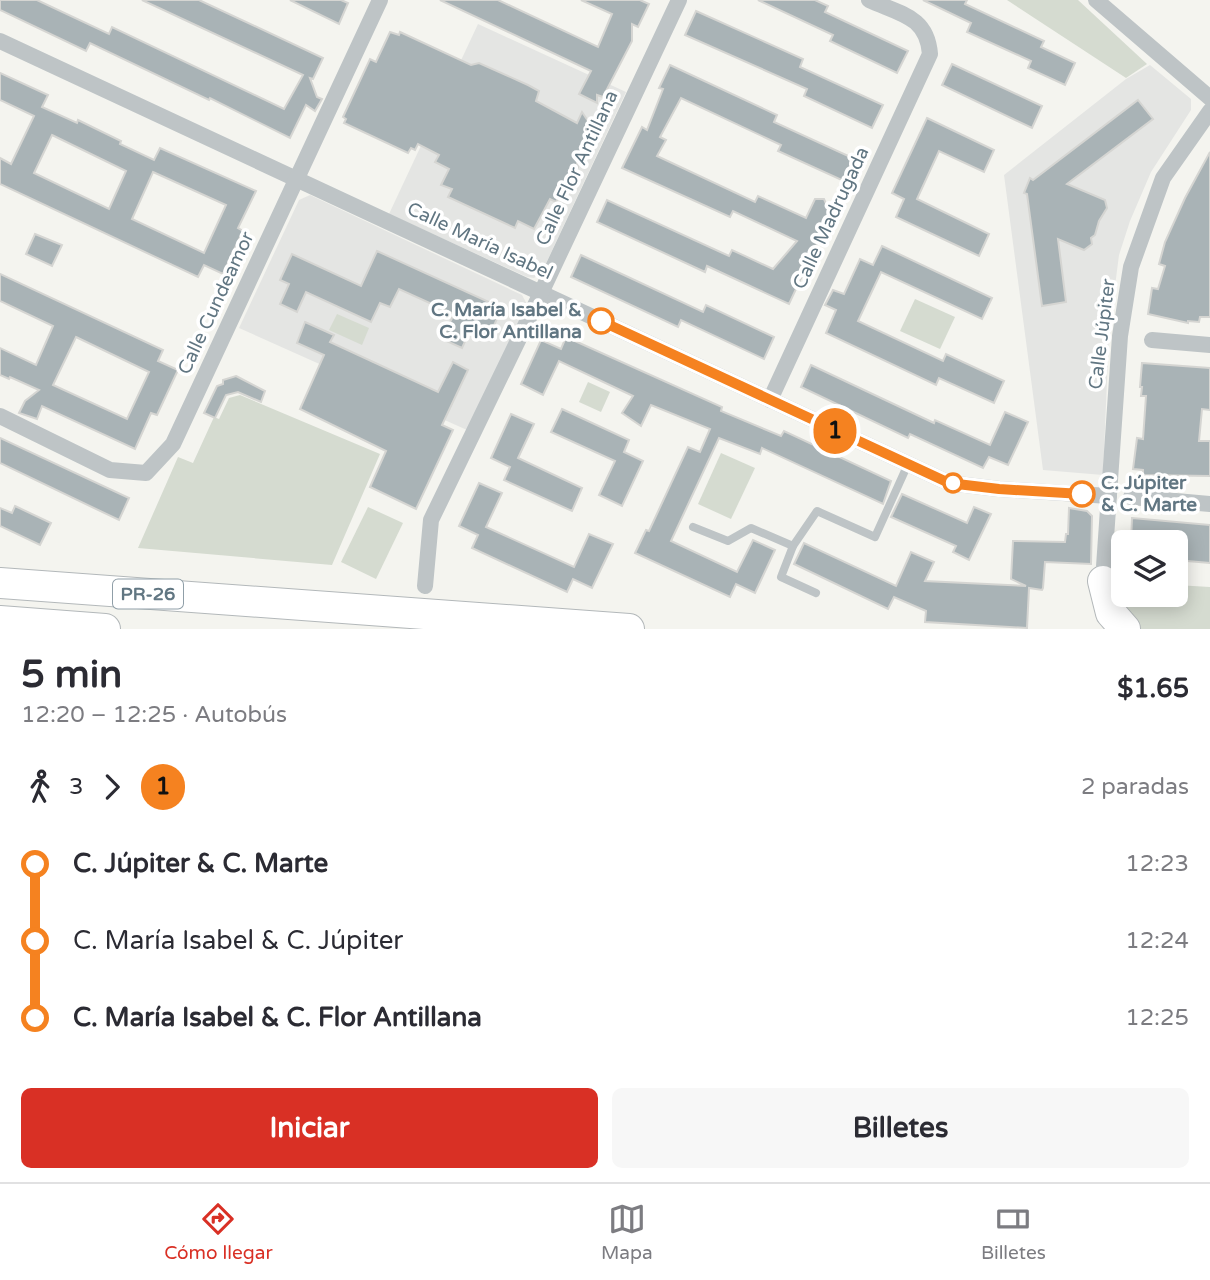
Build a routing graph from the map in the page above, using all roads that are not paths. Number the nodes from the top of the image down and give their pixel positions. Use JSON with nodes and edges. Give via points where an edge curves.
{"nodes":[{"id":1,"x":380,"y":0,"type":"edge"},
{"id":2,"x":679,"y":0,"type":"edge"},
{"id":3,"x":869,"y":0,"type":"edge"},
{"id":4,"x":1097,"y":0,"type":"edge"},
{"id":5,"x":0,"y":41,"type":"edge"},
{"id":6,"x":1210,"y":98,"type":"edge"},
{"id":7,"x":1210,"y":111,"type":"edge"},
{"id":8,"x":298,"y":178,"type":"junction"},
{"id":9,"x":541,"y":293,"type":"junction"},
{"id":10,"x":1152,"y":340,"type":"dead end"},
{"id":11,"x":1210,"y":345,"type":"edge"},
{"id":12,"x":770,"y":400,"type":"junction"},
{"id":13,"x":0,"y":416,"type":"edge"},
{"id":14,"x":908,"y":464,"type":"junction"},
{"id":15,"x":1109,"y":496,"type":"junction"},
{"id":16,"x":1131,"y":498,"type":"dead end"},
{"id":17,"x":1210,"y":504,"type":"edge"},
{"id":18,"x":693,"y":527,"type":"dead end"},
{"id":19,"x":793,"y":546,"type":"junction"},
{"id":20,"x":1103,"y":581,"type":"joint"},
{"id":21,"x":0,"y":583,"type":"edge"},
{"id":22,"x":425,"y":586,"type":"dead end"},
{"id":23,"x":816,"y":593,"type":"dead end"},
{"id":24,"x":0,"y":621,"type":"edge"},
{"id":25,"x":104,"y":629,"type":"edge"},
{"id":26,"x":629,"y":629,"type":"edge"},
{"id":27,"x":1125,"y":629,"type":"edge"}],
"edges":[{"from":1,"to":8,"type":"street","name":"Calle Cundeamor"},
{"from":2,"to":9,"type":"street","name":"Calle Flor Antillana"},
{"from":3,"to":12,"type":"street","name":"Calle Madrugada","via":[[919,22],[929,39],[930,54]]},
{"from":4,"to":6,"type":"street"},
{"from":5,"to":8,"type":"street","name":"Calle María Isabel"},
{"from":7,"to":15,"type":"street","name":"Calle Júpiter","via":[[1163,178],[1131,267],[1120,336]]},
{"from":8,"to":9,"type":"street","name":"Calle María Isabel"},
{"from":8,"to":13,"type":"street","name":"Calle Cundeamor","via":[[173,444],[146,473],[110,470]]},
{"from":9,"to":12,"type":"street","name":"Calle María Isabel"},
{"from":9,"to":22,"type":"street","name":"Calle Flor Antillana","via":[[431,520]]},
{"from":10,"to":11,"type":"street"},
{"from":12,"to":14,"type":"street","name":"Calle María Isabel"},
{"from":14,"to":15,"type":"street","name":"Calle María Isabel","via":[[949,483]]},
{"from":14,"to":19,"type":"lane","via":[[875,537],[817,511]]},
{"from":15,"to":20,"type":"street","name":"Calle Júpiter"},
{"from":16,"to":17,"type":"street"},
{"from":18,"to":19,"type":"lane","via":[[728,541],[751,528]]},
{"from":19,"to":23,"type":"lane","via":[[781,577]]},
{"from":20,"to":27,"type":"highway","via":[[1111,613]]},
{"from":21,"to":26,"type":"highway","number":"PR-26"},
{"from":24,"to":25,"type":"highway","number":"PR-26"}]}
